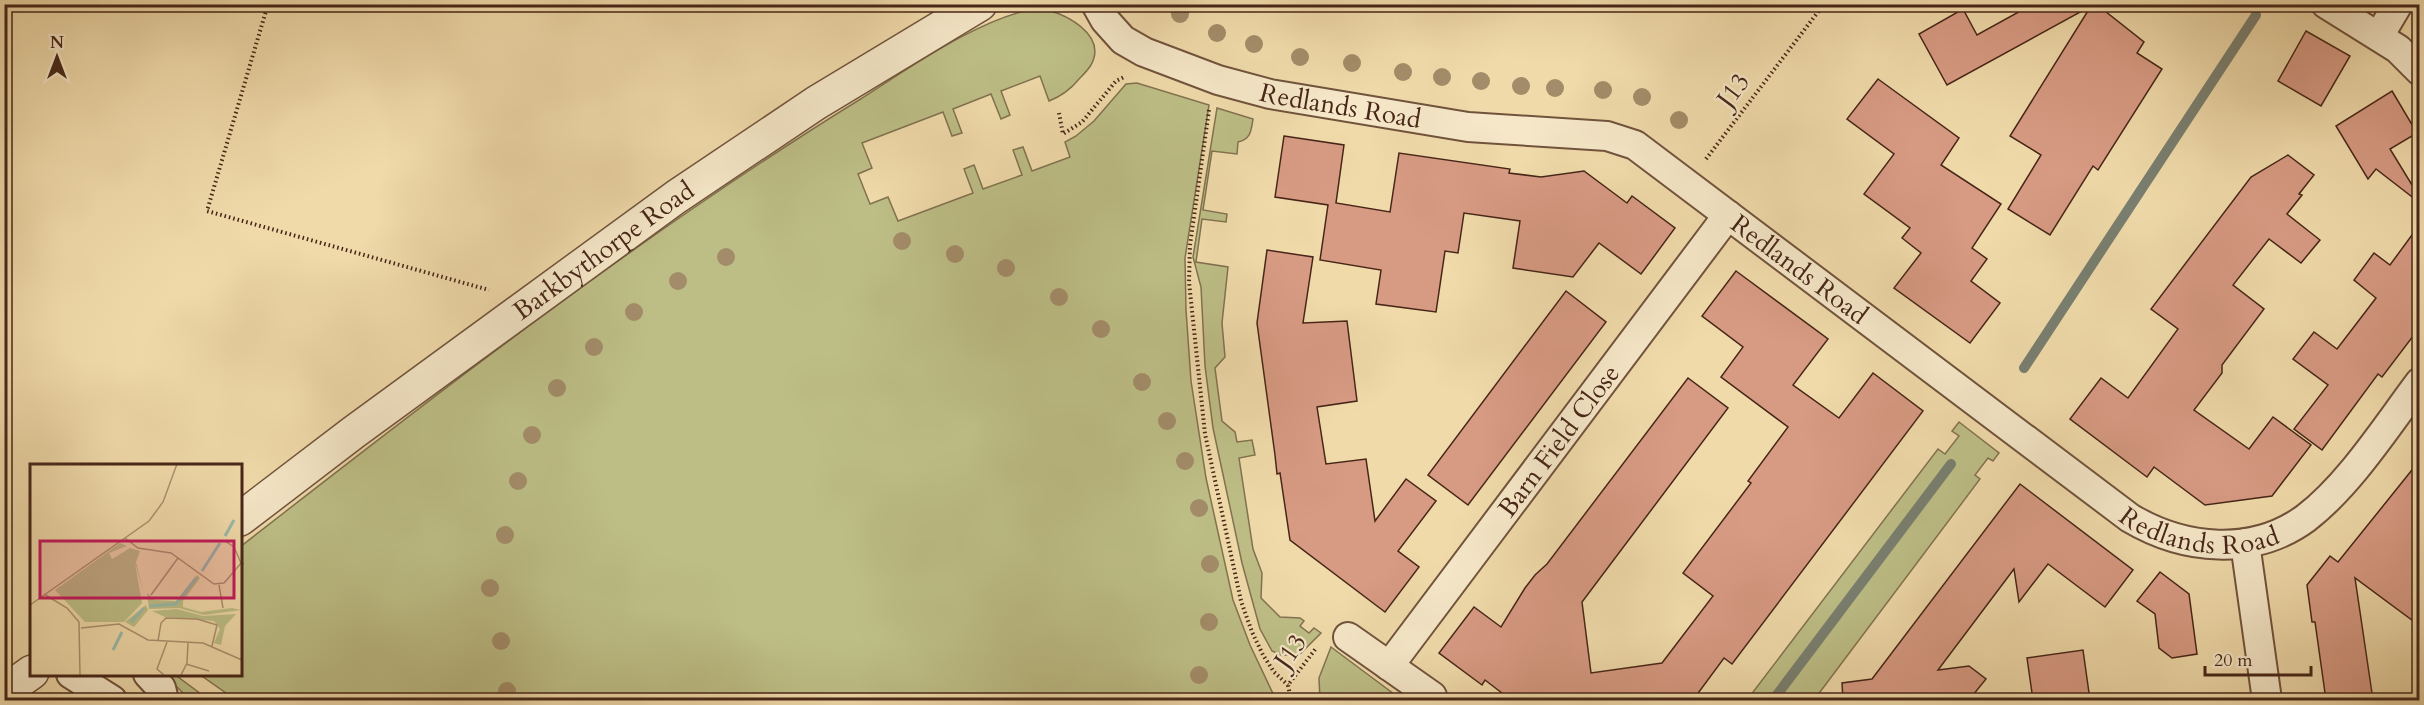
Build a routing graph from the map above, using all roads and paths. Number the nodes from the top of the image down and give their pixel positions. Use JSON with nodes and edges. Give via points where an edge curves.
{"nodes":[{"id":1,"x":268,"y":4,"type":"edge"},
{"id":2,"x":980,"y":4,"type":"edge"},
{"id":3,"x":1096,"y":4,"type":"edge"},
{"id":4,"x":1824,"y":4,"type":"edge"},
{"id":5,"x":2326,"y":4,"type":"edge"},
{"id":6,"x":2398,"y":4,"type":"edge"},
{"id":7,"x":2379,"y":36,"type":"junction"},
{"id":8,"x":2420,"y":70,"type":"edge"},
{"id":9,"x":1129,"y":76,"type":"dead end"},
{"id":10,"x":1218,"y":80,"type":"junction"},
{"id":11,"x":1059,"y":113,"type":"dead end"},
{"id":12,"x":1687,"y":183,"type":"junction"},
{"id":13,"x":1728,"y":215,"type":"junction"},
{"id":14,"x":533,"y":302,"type":"junction"},
{"id":15,"x":2417,"y":389,"type":"edge"},
{"id":16,"x":242,"y":518,"type":"edge"},
{"id":17,"x":2245,"y":543,"type":"junction"},
{"id":18,"x":1348,"y":637,"type":"dead end"},
{"id":19,"x":1319,"y":644,"type":"dead end"},
{"id":20,"x":1389,"y":666,"type":"junction"},
{"id":21,"x":30,"y":673,"type":"edge"},
{"id":22,"x":73,"y":675,"type":"edge"},
{"id":23,"x":149,"y":675,"type":"edge"},
{"id":24,"x":1288,"y":685,"type":"junction"},
{"id":25,"x":4,"y":692,"type":"edge"},
{"id":26,"x":1432,"y":696,"type":"dead end"},
{"id":27,"x":112,"y":700,"type":"edge"},
{"id":28,"x":164,"y":700,"type":"edge"},
{"id":29,"x":1291,"y":700,"type":"edge"},
{"id":30,"x":2267,"y":700,"type":"edge"}],
"edges":[{"from":1,"to":14,"type":"path","via":[[207,211]]},
{"from":2,"to":14,"type":"street","name":"Barkbythorpe Road","via":[[776,129]]},
{"from":3,"to":10,"type":"street","name":"Redlands Road","via":[[1122,40]]},
{"from":4,"to":12,"type":"path","name":"J13"},
{"from":5,"to":7,"type":"street"},
{"from":6,"to":7,"type":"street"},
{"from":7,"to":8,"type":"street"},
{"from":9,"to":11,"type":"path","via":[[1116,81],[1082,122],[1063,134]]},
{"from":10,"to":12,"type":"street","name":"Redlands Road","via":[[1270,94],[1468,128],[1607,136],[1635,145]]},
{"from":10,"to":24,"type":"path","via":[[1211,100],[1190,245],[1189,282],[1205,434],[1241,601],[1263,655]]},
{"from":12,"to":13,"type":"street","name":"Redlands Road"},
{"from":13,"to":17,"type":"street","name":"Redlands Road","via":[[2130,518],[2153,532],[2178,539],[2216,546]]},
{"from":13,"to":20,"type":"street","name":"Barn Field Close"},
{"from":14,"to":16,"type":"street","name":"Barkbythorpe Road"},
{"from":15,"to":17,"type":"street","name":"Redlands Road","via":[[2330,497],[2287,530]]},
{"from":17,"to":30,"type":"street"},
{"from":18,"to":20,"type":"street"},
{"from":19,"to":24,"type":"path","name":"J13"},
{"from":20,"to":26,"type":"street"},
{"from":21,"to":25,"type":"street"},
{"from":22,"to":27,"type":"street"},
{"from":23,"to":28,"type":"street","via":[[161,688]]},
{"from":24,"to":29,"type":"path","name":"J13"}]}
